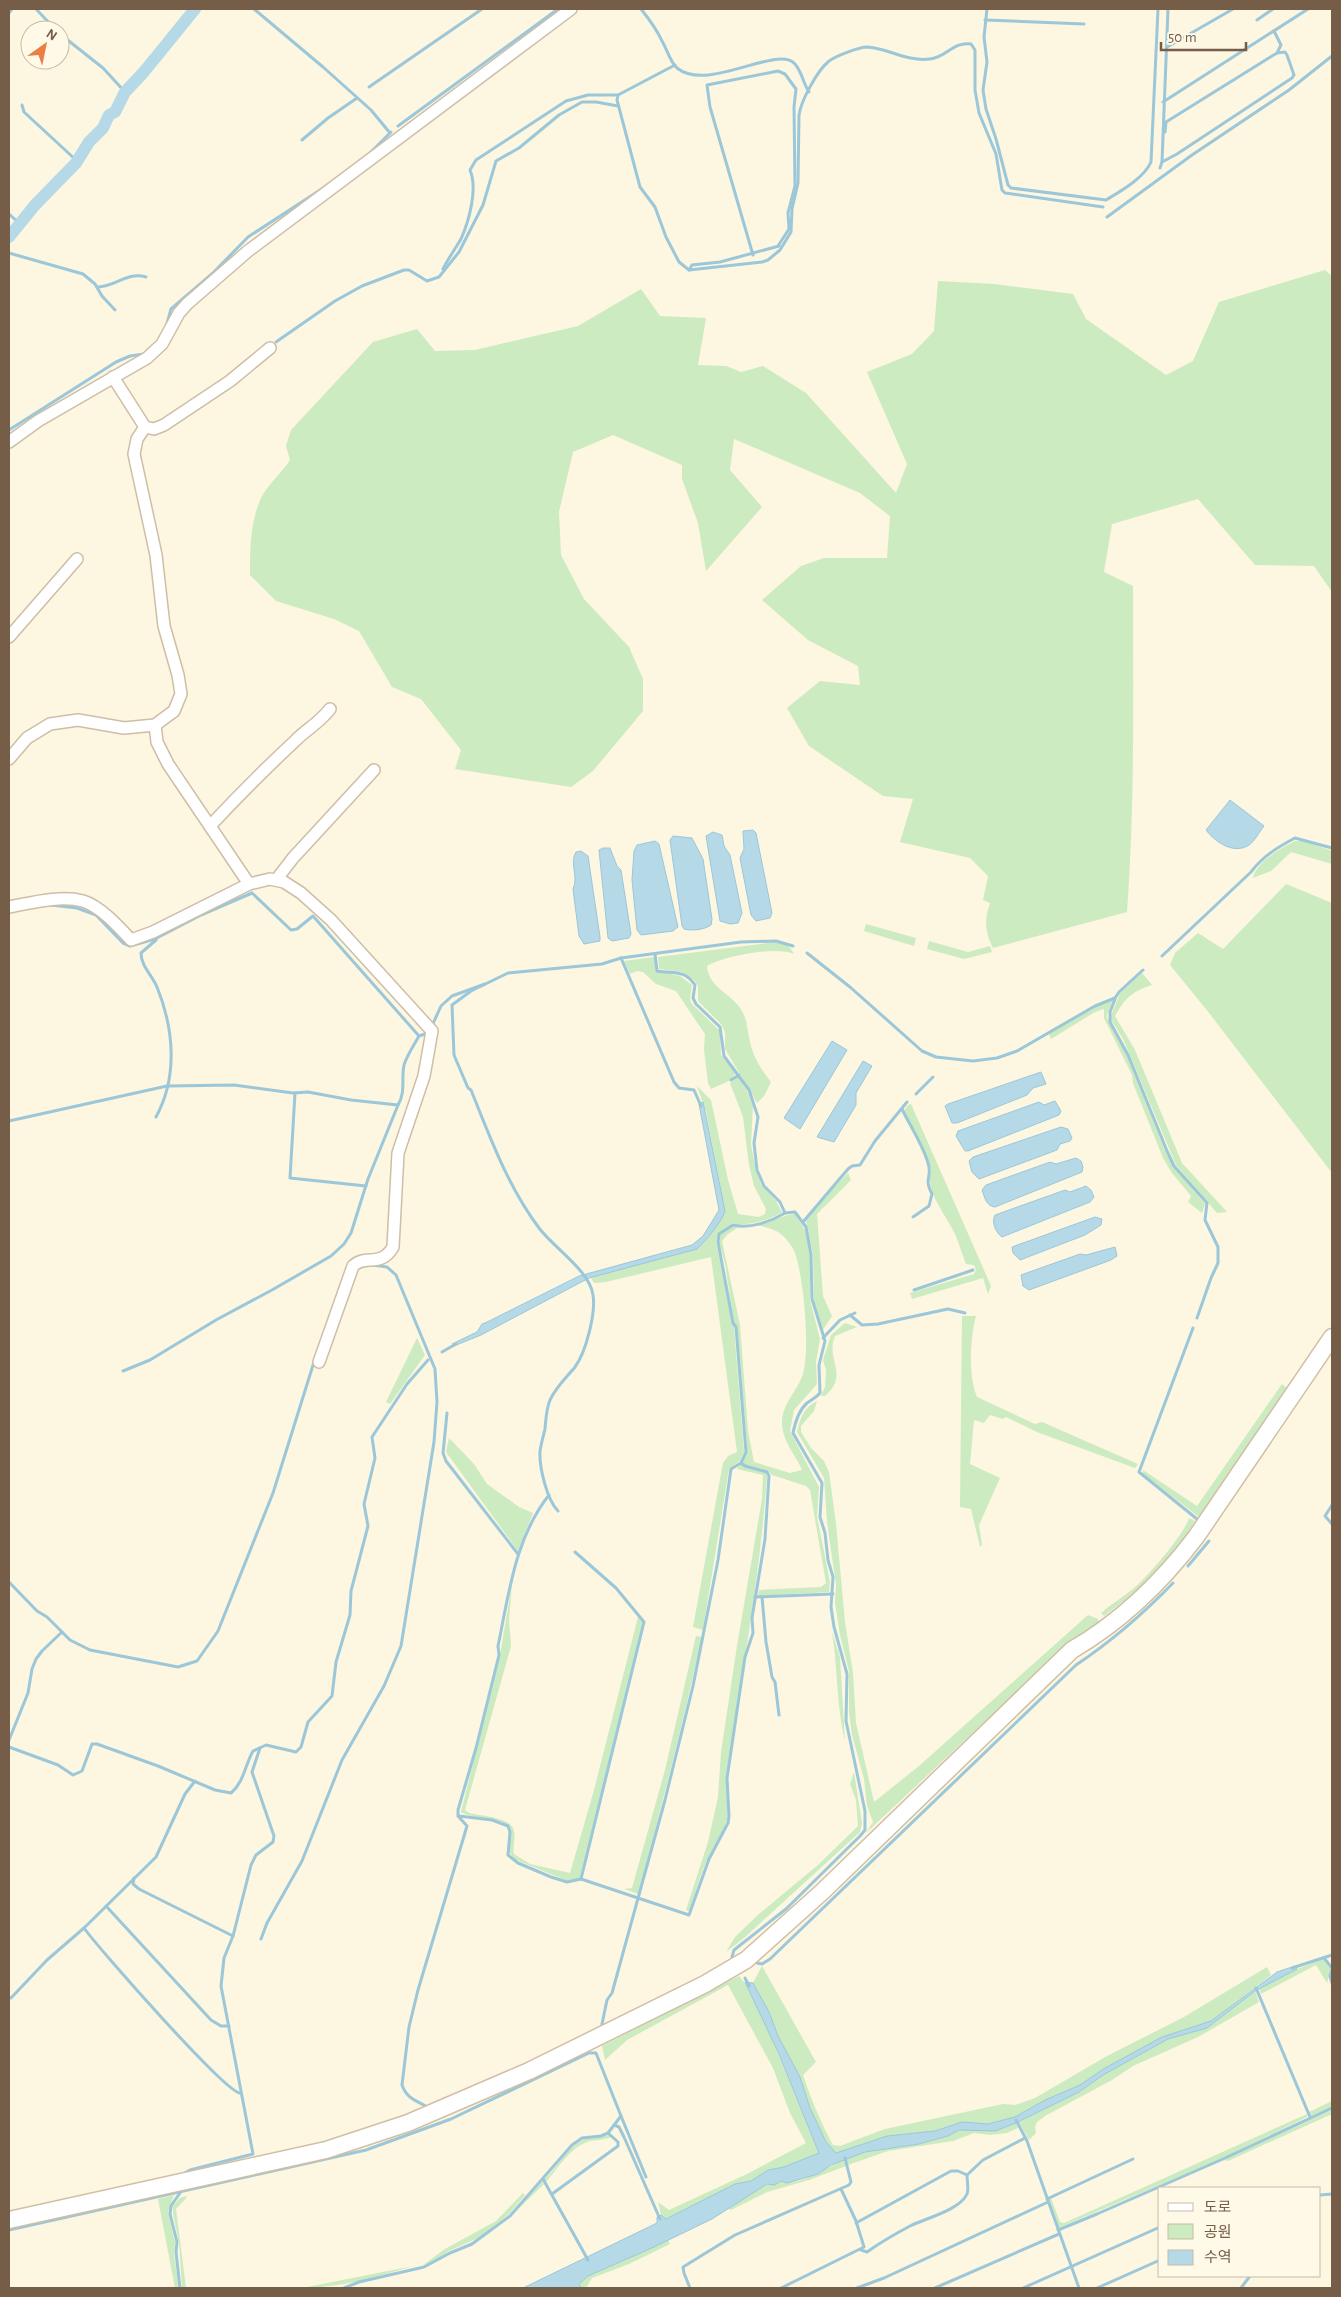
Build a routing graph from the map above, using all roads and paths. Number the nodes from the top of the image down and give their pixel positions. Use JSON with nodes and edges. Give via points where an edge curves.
{"nodes":[{"id":1,"x":571,"y":9,"type":"edge"},
{"id":2,"x":270,"y":348,"type":"dead end"},
{"id":3,"x":113,"y":377,"type":"junction"},
{"id":4,"x":145,"y":428,"type":"junction"},
{"id":5,"x":9,"y":442,"type":"edge"},
{"id":6,"x":78,"y":558,"type":"dead end"},
{"id":7,"x":9,"y":637,"type":"edge"},
{"id":8,"x":330,"y":709,"type":"dead end"},
{"id":9,"x":156,"y":725,"type":"junction"},
{"id":10,"x":9,"y":759,"type":"edge"},
{"id":11,"x":374,"y":770,"type":"dead end"},
{"id":12,"x":210,"y":826,"type":"junction"},
{"id":13,"x":276,"y":880,"type":"junction"},
{"id":14,"x":250,"y":884,"type":"junction"},
{"id":15,"x":9,"y":907,"type":"edge"},
{"id":16,"x":1332,"y":1337,"type":"edge"},
{"id":17,"x":319,"y":1362,"type":"dead end"},
{"id":18,"x":9,"y":2220,"type":"edge"}],
"edges":[{"from":1,"to":3,"type":"street","via":[[248,251],[187,304],[162,344],[147,358]]},
{"from":2,"to":4,"type":"street","via":[[230,381],[164,425]]},
{"from":3,"to":4,"type":"street"},
{"from":3,"to":5,"type":"street"},
{"from":4,"to":9,"type":"street","via":[[137,439],[134,454],[156,555],[164,626],[181,694],[174,711]]},
{"from":6,"to":7,"type":"street"},
{"from":8,"to":12,"type":"street"},
{"from":9,"to":10,"type":"street","via":[[124,728],[78,720],[50,724],[27,738]]},
{"from":9,"to":12,"type":"street","via":[[157,742],[168,764]]},
{"from":11,"to":13,"type":"street","via":[[292,858]]},
{"from":12,"to":14,"type":"street"},
{"from":13,"to":14,"type":"street"},
{"from":13,"to":17,"type":"street","via":[[301,893],[331,920],[432,1031],[424,1076],[398,1153],[393,1247],[382,1259],[358,1261],[353,1266]]},
{"from":14,"to":15,"type":"street","via":[[131,940],[110,918],[84,901],[62,899]]},
{"from":16,"to":18,"type":"street","via":[[1196,1537],[1150,1592],[1095,1637],[1072,1650],[822,1892],[746,1960],[696,1989],[529,2071],[392,2129],[326,2150]]}]}
